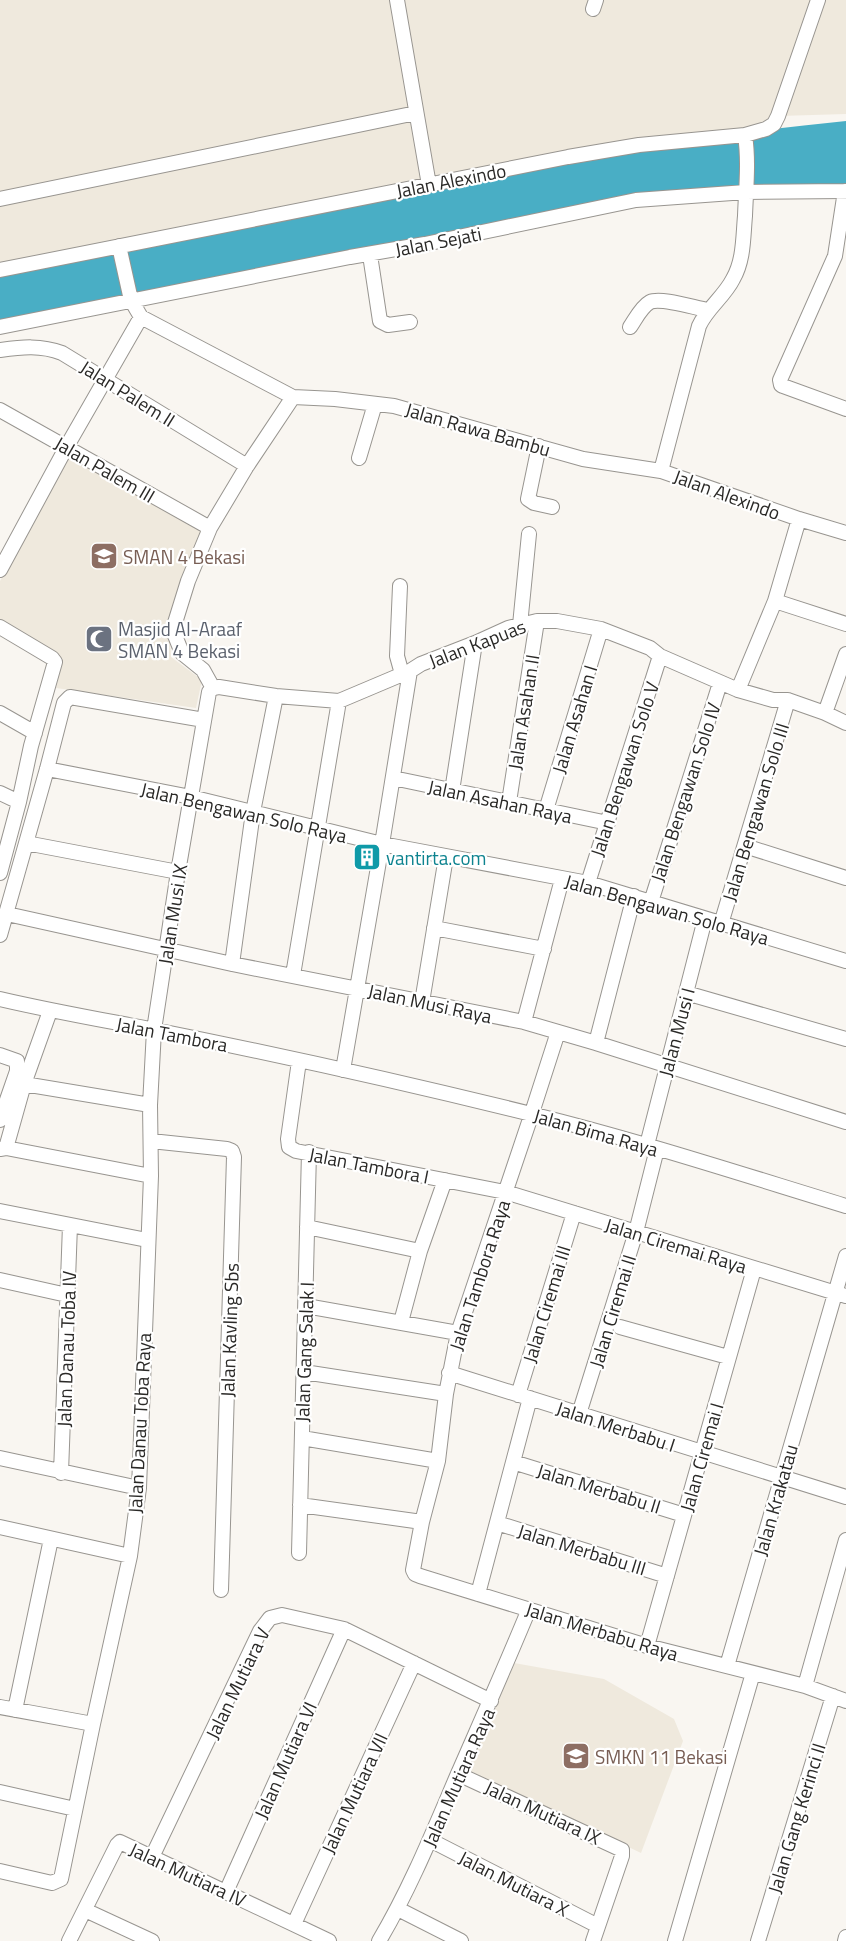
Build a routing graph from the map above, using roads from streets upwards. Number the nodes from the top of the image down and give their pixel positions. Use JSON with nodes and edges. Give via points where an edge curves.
{"nodes":[{"id":1,"x":397,"y":0,"type":"edge"},
{"id":2,"x":818,"y":0,"type":"edge"},
{"id":3,"x":416,"y":113,"type":"junction"},
{"id":4,"x":746,"y":135,"type":"junction"},
{"id":5,"x":429,"y":185,"type":"junction"},
{"id":6,"x":747,"y":186,"type":"junction"},
{"id":7,"x":846,"y":191,"type":"edge"},
{"id":8,"x":0,"y":199,"type":"edge"},
{"id":9,"x":121,"y":253,"type":"junction"},
{"id":10,"x":370,"y":255,"type":"junction"},
{"id":11,"x":0,"y":270,"type":"edge"},
{"id":12,"x":129,"y":294,"type":"junction"},
{"id":13,"x":708,"y":310,"type":"junction"},
{"id":14,"x":141,"y":317,"type":"junction"},
{"id":15,"x":410,"y":322,"type":"dead end"},
{"id":16,"x":0,"y":327,"type":"edge"},
{"id":17,"x":630,"y":327,"type":"dead end"},
{"id":18,"x":0,"y":350,"type":"edge"},
{"id":19,"x":105,"y":380,"type":"junction"},
{"id":20,"x":293,"y":397,"type":"junction"},
{"id":21,"x":375,"y":404,"type":"junction"},
{"id":22,"x":0,"y":410,"type":"edge"},
{"id":23,"x":846,"y":410,"type":"edge"},
{"id":24,"x":67,"y":446,"type":"junction"},
{"id":25,"x":538,"y":446,"type":"junction"},
{"id":26,"x":359,"y":458,"type":"dead end"},
{"id":27,"x":248,"y":466,"type":"junction"},
{"id":28,"x":661,"y":471,"type":"junction"},
{"id":29,"x":552,"y":507,"type":"dead end"},
{"id":30,"x":799,"y":519,"type":"junction"},
{"id":31,"x":210,"y":528,"type":"junction"},
{"id":32,"x":846,"y":533,"type":"edge"},
{"id":33,"x":529,"y":534,"type":"dead end"},
{"id":34,"x":0,"y":570,"type":"edge"},
{"id":35,"x":400,"y":586,"type":"dead end"},
{"id":36,"x":775,"y":601,"type":"junction"},
{"id":37,"x":537,"y":621,"type":"junction"},
{"id":38,"x":846,"y":624,"type":"edge"},
{"id":39,"x":520,"y":625,"type":"junction"},
{"id":40,"x":0,"y":627,"type":"edge"},
{"id":41,"x":601,"y":629,"type":"junction"},
{"id":42,"x":475,"y":643,"type":"junction"},
{"id":43,"x":846,"y":654,"type":"edge"},
{"id":44,"x":660,"y":656,"type":"junction"},
{"id":45,"x":406,"y":673,"type":"junction"},
{"id":46,"x":720,"y":683,"type":"junction"},
{"id":47,"x":213,"y":688,"type":"junction"},
{"id":48,"x":738,"y":690,"type":"junction"},
{"id":49,"x":276,"y":696,"type":"junction"},
{"id":50,"x":788,"y":700,"type":"junction"},
{"id":51,"x":339,"y":701,"type":"junction"},
{"id":52,"x":0,"y":713,"type":"edge"},
{"id":53,"x":825,"y":713,"type":"junction"},
{"id":54,"x":204,"y":720,"type":"junction"},
{"id":55,"x":846,"y":723,"type":"edge"},
{"id":56,"x":40,"y":746,"type":"junction"},
{"id":57,"x":47,"y":769,"type":"junction"},
{"id":58,"x":393,"y":778,"type":"junction"},
{"id":59,"x":452,"y":791,"type":"junction"},
{"id":60,"x":0,"y":792,"type":"edge"},
{"id":61,"x":191,"y":797,"type":"junction"},
{"id":62,"x":19,"y":802,"type":"junction"},
{"id":63,"x":509,"y":802,"type":"junction"},
{"id":64,"x":546,"y":810,"type":"junction"},
{"id":65,"x":253,"y":812,"type":"junction"},
{"id":66,"x":608,"y":823,"type":"junction"},
{"id":67,"x":318,"y":829,"type":"junction"},
{"id":68,"x":26,"y":844,"type":"junction"},
{"id":69,"x":382,"y":844,"type":"junction"},
{"id":70,"x":745,"y":846,"type":"junction"},
{"id":71,"x":446,"y":857,"type":"junction"},
{"id":72,"x":178,"y":872,"type":"junction"},
{"id":73,"x":0,"y":874,"type":"edge"},
{"id":74,"x":846,"y":878,"type":"edge"},
{"id":75,"x":562,"y":879,"type":"junction"},
{"id":76,"x":588,"y":883,"type":"junction"},
{"id":77,"x":634,"y":896,"type":"junction"},
{"id":78,"x":650,"y":902,"type":"junction"},
{"id":79,"x":7,"y":914,"type":"junction"},
{"id":80,"x":705,"y":919,"type":"junction"},
{"id":81,"x":721,"y":924,"type":"junction"},
{"id":82,"x":434,"y":928,"type":"junction"},
{"id":83,"x":0,"y":935,"type":"edge"},
{"id":84,"x":166,"y":949,"type":"junction"},
{"id":85,"x":544,"y":949,"type":"junction"},
{"id":86,"x":846,"y":961,"type":"edge"},
{"id":87,"x":232,"y":964,"type":"junction"},
{"id":88,"x":293,"y":975,"type":"junction"},
{"id":89,"x":357,"y":988,"type":"junction"},
{"id":90,"x":686,"y":993,"type":"junction"},
{"id":91,"x":0,"y":999,"type":"edge"},
{"id":92,"x":422,"y":1002,"type":"junction"},
{"id":93,"x":50,"y":1011,"type":"junction"},
{"id":94,"x":524,"y":1022,"type":"junction"},
{"id":95,"x":154,"y":1030,"type":"junction"},
{"id":96,"x":558,"y":1032,"type":"junction"},
{"id":97,"x":846,"y":1039,"type":"edge"},
{"id":98,"x":596,"y":1043,"type":"junction"},
{"id":99,"x":0,"y":1055,"type":"edge"},
{"id":100,"x":300,"y":1061,"type":"junction"},
{"id":101,"x":667,"y":1066,"type":"junction"},
{"id":102,"x":343,"y":1070,"type":"junction"},
{"id":103,"x":24,"y":1084,"type":"junction"},
{"id":104,"x":150,"y":1105,"type":"junction"},
{"id":105,"x":532,"y":1114,"type":"junction"},
{"id":106,"x":0,"y":1120,"type":"edge"},
{"id":107,"x":846,"y":1122,"type":"edge"},
{"id":108,"x":151,"y":1141,"type":"junction"},
{"id":109,"x":652,"y":1147,"type":"junction"},
{"id":110,"x":3,"y":1148,"type":"edge"},
{"id":111,"x":309,"y":1152,"type":"junction"},
{"id":112,"x":151,"y":1176,"type":"junction"},
{"id":113,"x":445,"y":1180,"type":"junction"},
{"id":114,"x":505,"y":1192,"type":"junction"},
{"id":115,"x":846,"y":1206,"type":"edge"},
{"id":116,"x":0,"y":1211,"type":"edge"},
{"id":117,"x":574,"y":1213,"type":"junction"},
{"id":118,"x":70,"y":1226,"type":"junction"},
{"id":119,"x":307,"y":1227,"type":"junction"},
{"id":120,"x":636,"y":1232,"type":"junction"},
{"id":121,"x":147,"y":1240,"type":"junction"},
{"id":122,"x":420,"y":1251,"type":"junction"},
{"id":123,"x":846,"y":1256,"type":"edge"},
{"id":124,"x":754,"y":1269,"type":"junction"},
{"id":125,"x":0,"y":1280,"type":"edge"},
{"id":126,"x":841,"y":1294,"type":"edge"},
{"id":127,"x":67,"y":1295,"type":"junction"},
{"id":128,"x":306,"y":1306,"type":"junction"},
{"id":129,"x":401,"y":1322,"type":"junction"},
{"id":130,"x":620,"y":1327,"type":"dead end"},
{"id":131,"x":458,"y":1333,"type":"junction"},
{"id":132,"x":728,"y":1357,"type":"junction"},
{"id":133,"x":304,"y":1372,"type":"junction"},
{"id":134,"x":449,"y":1373,"type":"junction"},
{"id":135,"x":446,"y":1394,"type":"junction"},
{"id":136,"x":524,"y":1397,"type":"junction"},
{"id":137,"x":579,"y":1414,"type":"junction"},
{"id":138,"x":302,"y":1438,"type":"junction"},
{"id":139,"x":702,"y":1453,"type":"junction"},
{"id":140,"x":0,"y":1458,"type":"edge"},
{"id":141,"x":438,"y":1461,"type":"junction"},
{"id":142,"x":513,"y":1462,"type":"junction"},
{"id":143,"x":61,"y":1472,"type":"junction"},
{"id":144,"x":782,"y":1478,"type":"junction"},
{"id":145,"x":138,"y":1488,"type":"junction"},
{"id":146,"x":846,"y":1497,"type":"edge"},
{"id":147,"x":300,"y":1505,"type":"junction"},
{"id":148,"x":684,"y":1514,"type":"junction"},
{"id":149,"x":422,"y":1522,"type":"junction"},
{"id":150,"x":497,"y":1522,"type":"junction"},
{"id":151,"x":0,"y":1527,"type":"edge"},
{"id":152,"x":51,"y":1539,"type":"junction"},
{"id":153,"x":846,"y":1540,"type":"edge"},
{"id":154,"x":299,"y":1553,"type":"dead end"},
{"id":155,"x":130,"y":1556,"type":"junction"},
{"id":156,"x":667,"y":1576,"type":"junction"},
{"id":157,"x":840,"y":1580,"type":"edge"},
{"id":158,"x":221,"y":1590,"type":"dead end"},
{"id":159,"x":478,"y":1594,"type":"junction"},
{"id":160,"x":529,"y":1609,"type":"junction"},
{"id":161,"x":344,"y":1629,"type":"junction"},
{"id":162,"x":647,"y":1646,"type":"junction"},
{"id":163,"x":414,"y":1663,"type":"junction"},
{"id":164,"x":727,"y":1666,"type":"junction"},
{"id":165,"x":753,"y":1673,"type":"junction"},
{"id":166,"x":805,"y":1686,"type":"junction"},
{"id":167,"x":833,"y":1696,"type":"junction"},
{"id":168,"x":491,"y":1701,"type":"junction"},
{"id":169,"x":846,"y":1702,"type":"edge"},
{"id":170,"x":0,"y":1707,"type":"edge"},
{"id":171,"x":15,"y":1710,"type":"junction"},
{"id":172,"x":93,"y":1724,"type":"junction"},
{"id":173,"x":458,"y":1774,"type":"junction"},
{"id":174,"x":0,"y":1792,"type":"edge"},
{"id":175,"x":75,"y":1809,"type":"junction"},
{"id":176,"x":430,"y":1840,"type":"junction"},
{"id":177,"x":152,"y":1857,"type":"junction"},
{"id":178,"x":0,"y":1871,"type":"edge"},
{"id":179,"x":226,"y":1892,"type":"junction"},
{"id":180,"x":398,"y":1909,"type":"junction"},
{"id":181,"x":85,"y":1910,"type":"junction"},
{"id":182,"x":294,"y":1924,"type":"junction"},
{"id":183,"x":598,"y":1926,"type":"junction"},
{"id":184,"x":846,"y":1937,"type":"edge"},
{"id":185,"x":69,"y":1941,"type":"edge"},
{"id":186,"x":152,"y":1941,"type":"edge"},
{"id":187,"x":330,"y":1941,"type":"edge"},
{"id":188,"x":379,"y":1941,"type":"edge"},
{"id":189,"x":461,"y":1941,"type":"edge"},
{"id":190,"x":593,"y":1941,"type":"edge"},
{"id":191,"x":675,"y":1941,"type":"edge"},
{"id":192,"x":758,"y":1941,"type":"edge"},
{"id":193,"x":845,"y":1941,"type":"edge"}],
"edges":[{"from":1,"to":3,"type":"street"},
{"from":2,"to":4,"type":"street","name":"Jalan Alexindo","via":[[774,124]]},
{"from":3,"to":5,"type":"street"},
{"from":3,"to":8,"type":"street"},
{"from":4,"to":5,"type":"street","name":"Jalan Alexindo","via":[[639,144]]},
{"from":4,"to":6,"type":"street","name":"Jalan Alexindo"},
{"from":5,"to":9,"type":"street","name":"Jalan Alexindo"},
{"from":6,"to":7,"type":"street","name":"Jalan Sejati"},
{"from":6,"to":10,"type":"street","name":"Jalan Sejati","via":[[636,200]]},
{"from":6,"to":13,"type":"street","name":"Jalan Alexindo","via":[[742,249],[736,273]]},
{"from":7,"to":23,"type":"street","via":[[834,256],[780,382],[783,386]]},
{"from":9,"to":11,"type":"street","name":"Jalan Alexindo"},
{"from":9,"to":12,"type":"street"},
{"from":10,"to":12,"type":"street","name":"Jalan Sejati"},
{"from":10,"to":15,"type":"street","via":[[380,321],[388,325]]},
{"from":12,"to":14,"type":"street"},
{"from":12,"to":16,"type":"street","name":"Jalan Sejati"},
{"from":13,"to":17,"type":"street","via":[[655,301],[646,305]]},
{"from":13,"to":28,"type":"street","name":"Jalan Alexindo","via":[[700,326]]},
{"from":14,"to":19,"type":"street"},
{"from":14,"to":20,"type":"street"},
{"from":18,"to":19,"type":"street","name":"Jalan Palem II","via":[[32,346],[53,349]]},
{"from":19,"to":24,"type":"street"},
{"from":19,"to":27,"type":"street","name":"Jalan Palem II"},
{"from":20,"to":21,"type":"street","name":"Jalan Rawa Bambu"},
{"from":20,"to":27,"type":"street"},
{"from":21,"to":25,"type":"street","name":"Jalan Rawa Bambu","via":[[414,410]]},
{"from":21,"to":26,"type":"street"},
{"from":22,"to":24,"type":"street","name":"Jalan Palem III"},
{"from":24,"to":31,"type":"street","name":"Jalan Palem III"},
{"from":24,"to":34,"type":"street"},
{"from":25,"to":28,"type":"street","name":"Jalan Rawa Bambu","via":[[592,461]]},
{"from":25,"to":29,"type":"street","via":[[528,499]]},
{"from":27,"to":31,"type":"street"},
{"from":28,"to":30,"type":"street","name":"Jalan Alexindo"},
{"from":30,"to":32,"type":"street","name":"Jalan Alexindo"},
{"from":30,"to":36,"type":"street"},
{"from":31,"to":47,"type":"street","via":[[188,581],[174,633],[182,653],[203,670]]},
{"from":33,"to":39,"type":"street"},
{"from":35,"to":45,"type":"street","via":[[397,656]]},
{"from":36,"to":38,"type":"street"},
{"from":36,"to":48,"type":"street"},
{"from":37,"to":39,"type":"street","name":"Jalan Kapuas"},
{"from":37,"to":41,"type":"street","name":"Jalan Kapuas"},
{"from":37,"to":63,"type":"street","name":"Jalan Asahan II"},
{"from":39,"to":42,"type":"street","name":"Jalan Kapuas"},
{"from":40,"to":56,"type":"street","via":[[55,662]]},
{"from":41,"to":44,"type":"street","name":"Jalan Kapuas","via":[[650,648]]},
{"from":41,"to":64,"type":"street","name":"Jalan Asahan I"},
{"from":42,"to":45,"type":"street","name":"Jalan Kapuas"},
{"from":42,"to":59,"type":"street"},
{"from":43,"to":53,"type":"street"},
{"from":44,"to":46,"type":"street","name":"Jalan Kapuas"},
{"from":44,"to":66,"type":"street","name":"Jalan Bengawan Solo V"},
{"from":45,"to":51,"type":"street","name":"Jalan Kapuas"},
{"from":45,"to":58,"type":"street"},
{"from":46,"to":48,"type":"street","name":"Jalan Kapuas"},
{"from":46,"to":78,"type":"street","name":"Jalan Bengawan Solo IV"},
{"from":47,"to":49,"type":"street"},
{"from":47,"to":54,"type":"street","name":"Jalan Musi IX"},
{"from":48,"to":50,"type":"street","name":"Jalan Kapuas","via":[[773,700]]},
{"from":49,"to":51,"type":"street"},
{"from":49,"to":65,"type":"street"},
{"from":50,"to":53,"type":"street","name":"Jalan Kapuas"},
{"from":50,"to":70,"type":"street","name":"Jalan Bengawan Solo III"},
{"from":51,"to":67,"type":"street"},
{"from":52,"to":56,"type":"street"},
{"from":53,"to":55,"type":"street","name":"Jalan Kapuas"},
{"from":54,"to":56,"type":"street","via":[[70,697]]},
{"from":54,"to":61,"type":"street","name":"Jalan Musi IX"},
{"from":56,"to":57,"type":"street"},
{"from":56,"to":62,"type":"street"},
{"from":57,"to":61,"type":"street","name":"Jalan Bengawan Solo Raya"},
{"from":57,"to":68,"type":"street"},
{"from":58,"to":59,"type":"street","name":"Jalan Asahan Raya"},
{"from":58,"to":69,"type":"street"},
{"from":59,"to":63,"type":"street","name":"Jalan Asahan Raya"},
{"from":60,"to":62,"type":"street"},
{"from":61,"to":65,"type":"street","name":"Jalan Bengawan Solo Raya"},
{"from":61,"to":72,"type":"street","name":"Jalan Musi IX"},
{"from":62,"to":73,"type":"street"},
{"from":63,"to":64,"type":"street","name":"Jalan Asahan Raya"},
{"from":64,"to":66,"type":"street","name":"Jalan Asahan Raya"},
{"from":65,"to":67,"type":"street","name":"Jalan Bengawan Solo Raya"},
{"from":65,"to":87,"type":"street"},
{"from":66,"to":76,"type":"street","name":"Jalan Bengawan Solo V"},
{"from":67,"to":69,"type":"street","name":"Jalan Bengawan Solo Raya"},
{"from":67,"to":88,"type":"street"},
{"from":68,"to":72,"type":"street"},
{"from":68,"to":79,"type":"street"},
{"from":69,"to":71,"type":"street","name":"Jalan Bengawan Solo Raya"},
{"from":69,"to":89,"type":"street"},
{"from":70,"to":74,"type":"street"},
{"from":70,"to":81,"type":"street","name":"Jalan Bengawan Solo III"},
{"from":71,"to":75,"type":"street","name":"Jalan Bengawan Solo Raya"},
{"from":71,"to":82,"type":"street"},
{"from":72,"to":84,"type":"street","name":"Jalan Musi IX"},
{"from":75,"to":76,"type":"street","name":"Jalan Bengawan Solo Raya"},
{"from":75,"to":85,"type":"street"},
{"from":76,"to":77,"type":"street","name":"Jalan Bengawan Solo Raya"},
{"from":77,"to":78,"type":"street","name":"Jalan Bengawan Solo Raya"},
{"from":77,"to":98,"type":"street"},
{"from":78,"to":80,"type":"street","name":"Jalan Bengawan Solo Raya"},
{"from":79,"to":83,"type":"street"},
{"from":79,"to":84,"type":"street","name":"Jalan Musi Raya"},
{"from":80,"to":81,"type":"street","name":"Jalan Bengawan Solo Raya"},
{"from":80,"to":90,"type":"street","name":"Jalan Musi I"},
{"from":81,"to":86,"type":"street","name":"Jalan Bengawan Solo Raya"},
{"from":82,"to":85,"type":"street"},
{"from":82,"to":92,"type":"street"},
{"from":84,"to":87,"type":"street","name":"Jalan Musi Raya"},
{"from":84,"to":95,"type":"street","name":"Jalan Musi IX"},
{"from":85,"to":94,"type":"street"},
{"from":87,"to":88,"type":"street","name":"Jalan Musi Raya"},
{"from":88,"to":89,"type":"street","name":"Jalan Musi Raya"},
{"from":89,"to":92,"type":"street","name":"Jalan Musi Raya"},
{"from":89,"to":102,"type":"street"},
{"from":90,"to":97,"type":"street"},
{"from":90,"to":101,"type":"street","name":"Jalan Musi I"},
{"from":91,"to":93,"type":"street","name":"Jalan Tambora"},
{"from":92,"to":94,"type":"street","name":"Jalan Musi Raya"},
{"from":93,"to":95,"type":"street","name":"Jalan Tambora"},
{"from":93,"to":103,"type":"street"},
{"from":94,"to":96,"type":"street","name":"Jalan Musi Raya"},
{"from":95,"to":100,"type":"street","name":"Jalan Tambora"},
{"from":95,"to":104,"type":"street","name":"Jalan Danau Toba Raya"},
{"from":96,"to":98,"type":"street","name":"Jalan Musi Raya"},
{"from":96,"to":105,"type":"street","name":"Jalan Tambora Raya"},
{"from":98,"to":101,"type":"street","name":"Jalan Musi Raya"},
{"from":99,"to":106,"type":"street","via":[[17,1061],[17,1071]]},
{"from":100,"to":102,"type":"street","name":"Jalan Tambora"},
{"from":100,"to":111,"type":"street","name":"Jalan Tambora I","via":[[288,1139],[289,1147]]},
{"from":101,"to":107,"type":"street","name":"Jalan Musi Raya"},
{"from":101,"to":109,"type":"street","name":"Jalan Musi I"},
{"from":102,"to":105,"type":"street","name":"Jalan Bima Raya"},
{"from":103,"to":104,"type":"street"},
{"from":103,"to":110,"type":"street"},
{"from":104,"to":108,"type":"street","name":"Jalan Danau Toba Raya"},
{"from":105,"to":109,"type":"street","name":"Jalan Bima Raya"},
{"from":105,"to":114,"type":"street","name":"Jalan Tambora Raya"},
{"from":108,"to":112,"type":"street","name":"Jalan Danau Toba Raya"},
{"from":108,"to":158,"type":"street","name":"Jalan Kavling Sbs","via":[[227,1149],[234,1156]]},
{"from":109,"to":115,"type":"street","name":"Jalan Bima Raya"},
{"from":109,"to":120,"type":"street","name":"Jalan Ciremai II"},
{"from":110,"to":112,"type":"street"},
{"from":111,"to":113,"type":"street","name":"Jalan Tambora I"},
{"from":111,"to":119,"type":"street","name":"Jalan Gang Salak I"},
{"from":112,"to":121,"type":"street","name":"Jalan Danau Toba Raya"},
{"from":113,"to":114,"type":"street","name":"Jalan Tambora I"},
{"from":113,"to":122,"type":"street"},
{"from":114,"to":117,"type":"street","name":"Jalan Ciremai Raya"},
{"from":114,"to":131,"type":"street","name":"Jalan Tambora Raya"},
{"from":116,"to":118,"type":"street"},
{"from":117,"to":120,"type":"street","name":"Jalan Ciremai Raya"},
{"from":117,"to":136,"type":"street","name":"Jalan Ciremai III"},
{"from":118,"to":121,"type":"street"},
{"from":118,"to":127,"type":"street","name":"Jalan Danau Toba IV"},
{"from":119,"to":122,"type":"street"},
{"from":119,"to":128,"type":"street","name":"Jalan Gang Salak I"},
{"from":120,"to":124,"type":"street","name":"Jalan Ciremai Raya"},
{"from":120,"to":137,"type":"street","name":"Jalan Ciremai II"},
{"from":121,"to":145,"type":"street","name":"Jalan Danau Toba Raya"},
{"from":122,"to":129,"type":"street"},
{"from":123,"to":126,"type":"street","name":"Jalan Krakatau"},
{"from":124,"to":126,"type":"street","name":"Jalan Ciremai Raya"},
{"from":124,"to":132,"type":"street","name":"Jalan Ciremai I"},
{"from":125,"to":127,"type":"street"},
{"from":126,"to":144,"type":"street","name":"Jalan Krakatau"},
{"from":127,"to":143,"type":"street","name":"Jalan Danau Toba IV"},
{"from":128,"to":129,"type":"street"},
{"from":128,"to":133,"type":"street","name":"Jalan Gang Salak I"},
{"from":129,"to":131,"type":"street"},
{"from":130,"to":132,"type":"street"},
{"from":131,"to":134,"type":"street","name":"Jalan Tambora Raya"},
{"from":132,"to":139,"type":"street","name":"Jalan Ciremai I"},
{"from":133,"to":135,"type":"street"},
{"from":133,"to":138,"type":"street","name":"Jalan Gang Salak I"},
{"from":134,"to":135,"type":"street","name":"Jalan Tambora Raya"},
{"from":134,"to":136,"type":"street","name":"Jalan Merbabu I"},
{"from":135,"to":141,"type":"street","name":"Jalan Tambora Raya"},
{"from":136,"to":137,"type":"street","name":"Jalan Merbabu I"},
{"from":136,"to":142,"type":"street","name":"Jalan Merbabu I"},
{"from":137,"to":139,"type":"street","name":"Jalan Merbabu I"},
{"from":138,"to":141,"type":"street"},
{"from":138,"to":147,"type":"street","name":"Jalan Gang Salak I"},
{"from":139,"to":144,"type":"street","name":"Jalan Merbabu I"},
{"from":139,"to":148,"type":"street","name":"Jalan Ciremai I"},
{"from":140,"to":143,"type":"street"},
{"from":141,"to":149,"type":"street","name":"Jalan Tambora Raya"},
{"from":142,"to":148,"type":"street","name":"Jalan Merbabu II"},
{"from":142,"to":150,"type":"street","name":"Jalan Merbabu I"},
{"from":143,"to":145,"type":"street"},
{"from":144,"to":146,"type":"street","name":"Jalan Merbabu I"},
{"from":144,"to":164,"type":"street","name":"Jalan Krakatau"},
{"from":145,"to":155,"type":"street","name":"Jalan Danau Toba Raya"},
{"from":147,"to":149,"type":"street"},
{"from":147,"to":154,"type":"street","name":"Jalan Gang Salak I"},
{"from":148,"to":156,"type":"street","name":"Jalan Ciremai I"},
{"from":149,"to":159,"type":"street","name":"Jalan Merbabu Raya","via":[[413,1570],[415,1574]]},
{"from":150,"to":156,"type":"street","name":"Jalan Merbabu III"},
{"from":150,"to":159,"type":"street","name":"Jalan Merbabu I"},
{"from":151,"to":152,"type":"street"},
{"from":152,"to":155,"type":"street"},
{"from":152,"to":171,"type":"street"},
{"from":153,"to":157,"type":"street"},
{"from":155,"to":172,"type":"street","name":"Jalan Danau Toba Raya"},
{"from":156,"to":162,"type":"street","name":"Jalan Ciremai I"},
{"from":157,"to":166,"type":"street"},
{"from":159,"to":160,"type":"street","name":"Jalan Merbabu Raya"},
{"from":160,"to":162,"type":"street","name":"Jalan Merbabu Raya"},
{"from":160,"to":168,"type":"street","name":"Jalan Mutiara Raya"},
{"from":161,"to":163,"type":"street","name":"Jalan Mutiara V"},
{"from":161,"to":177,"type":"street","name":"Jalan Mutiara V","via":[[282,1615],[270,1618],[260,1631]]},
{"from":161,"to":179,"type":"street","name":"Jalan Mutiara VI"},
{"from":162,"to":164,"type":"street","name":"Jalan Merbabu Raya"},
{"from":163,"to":168,"type":"street","name":"Jalan Mutiara V"},
{"from":163,"to":182,"type":"street","name":"Jalan Mutiara VII"},
{"from":164,"to":165,"type":"street"},
{"from":165,"to":166,"type":"street"},
{"from":165,"to":191,"type":"street"},
{"from":166,"to":167,"type":"street"},
{"from":167,"to":169,"type":"street"},
{"from":167,"to":192,"type":"street","name":"Jalan Gang Kerinci II"},
{"from":168,"to":173,"type":"street","name":"Jalan Mutiara Raya"},
{"from":170,"to":171,"type":"street"},
{"from":171,"to":172,"type":"street"},
{"from":172,"to":175,"type":"street","name":"Jalan Danau Toba Raya"},
{"from":173,"to":176,"type":"street","name":"Jalan Mutiara Raya"},
{"from":173,"to":183,"type":"street","name":"Jalan Mutiara IX","via":[[622,1850]]},
{"from":174,"to":175,"type":"street"},
{"from":175,"to":178,"type":"street","name":"Jalan Danau Toba Raya","via":[[61,1879],[52,1883]]},
{"from":176,"to":180,"type":"street","name":"Jalan Mutiara Raya"},
{"from":176,"to":183,"type":"street","name":"Jalan Mutiara X"},
{"from":177,"to":179,"type":"street","name":"Jalan Mutiara IV"},
{"from":177,"to":181,"type":"street","name":"Jalan Mutiara IV","via":[[124,1843],[117,1844]]},
{"from":179,"to":182,"type":"street","name":"Jalan Mutiara IV"},
{"from":180,"to":188,"type":"street","name":"Jalan Mutiara Raya"},
{"from":180,"to":189,"type":"street"},
{"from":181,"to":185,"type":"street","name":"Jalan Mutiara IV"},
{"from":181,"to":186,"type":"street"},
{"from":182,"to":187,"type":"street","name":"Jalan Mutiara IV"},
{"from":183,"to":190,"type":"street"},
{"from":184,"to":193,"type":"street"}]}
